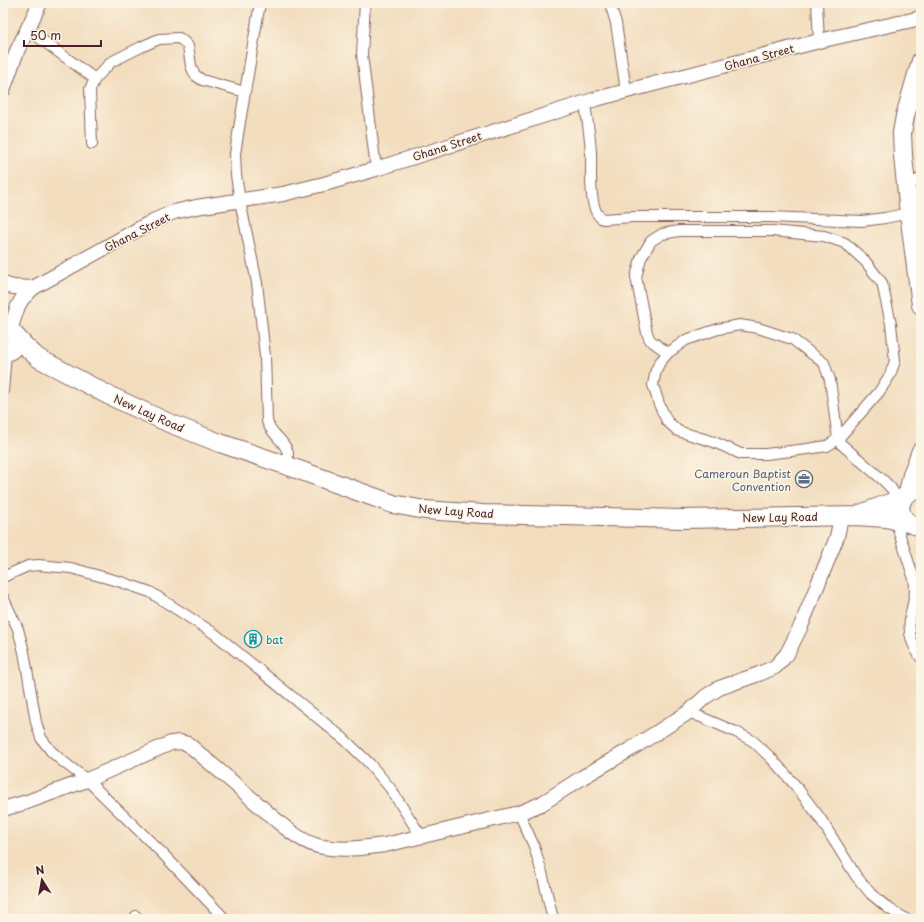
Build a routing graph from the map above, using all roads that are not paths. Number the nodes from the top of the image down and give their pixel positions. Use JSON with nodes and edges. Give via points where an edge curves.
{"nodes":[{"id":1,"x":40,"y":3,"type":"edge"},
{"id":2,"x":260,"y":3,"type":"edge"},
{"id":3,"x":365,"y":3,"type":"edge"},
{"id":4,"x":610,"y":3,"type":"edge"},
{"id":5,"x":816,"y":3,"type":"edge"},
{"id":6,"x":921,"y":18,"type":"edge"},
{"id":7,"x":27,"y":29,"type":"junction"},
{"id":8,"x":819,"y":41,"type":"junction"},
{"id":9,"x":921,"y":61,"type":"edge"},
{"id":10,"x":95,"y":79,"type":"junction"},
{"id":11,"x":3,"y":90,"type":"edge"},
{"id":12,"x":626,"y":91,"type":"junction"},
{"id":13,"x":245,"y":92,"type":"junction"},
{"id":14,"x":585,"y":103,"type":"junction"},
{"id":15,"x":92,"y":144,"type":"dead end"},
{"id":16,"x":376,"y":169,"type":"junction"},
{"id":17,"x":914,"y":182,"type":"edge"},
{"id":18,"x":240,"y":201,"type":"junction"},
{"id":19,"x":909,"y":213,"type":"junction"},
{"id":20,"x":3,"y":284,"type":"edge"},
{"id":21,"x":33,"y":288,"type":"junction"},
{"id":22,"x":921,"y":305,"type":"edge"},
{"id":23,"x":7,"y":327,"type":"edge"},
{"id":24,"x":5,"y":352,"type":"edge"},
{"id":25,"x":668,"y":353,"type":"junction"},
{"id":26,"x":38,"y":358,"type":"junction"},
{"id":27,"x":3,"y":391,"type":"edge"},
{"id":28,"x":838,"y":439,"type":"junction"},
{"id":29,"x":921,"y":451,"type":"edge"},
{"id":30,"x":288,"y":466,"type":"junction"},
{"id":31,"x":907,"y":495,"type":"edge"},
{"id":32,"x":848,"y":516,"type":"junction"},
{"id":33,"x":908,"y":523,"type":"edge"},
{"id":34,"x":3,"y":577,"type":"edge"},
{"id":35,"x":3,"y":597,"type":"edge"},
{"id":36,"x":921,"y":658,"type":"edge"},
{"id":37,"x":689,"y":712,"type":"junction"},
{"id":38,"x":86,"y":780,"type":"junction"},
{"id":39,"x":3,"y":809,"type":"edge"},
{"id":40,"x":519,"y":813,"type":"junction"},
{"id":41,"x":421,"y":836,"type":"junction"},
{"id":42,"x":225,"y":919,"type":"edge"},
{"id":43,"x":553,"y":919,"type":"edge"},
{"id":44,"x":906,"y":919,"type":"edge"}],
"edges":[{"from":1,"to":7,"type":"street"},
{"from":2,"to":13,"type":"street"},
{"from":3,"to":16,"type":"street","via":[[362,54]]},
{"from":4,"to":12,"type":"street","via":[[616,23]]},
{"from":5,"to":8,"type":"street"},
{"from":6,"to":8,"type":"street","name":"Ghana Street"},
{"from":7,"to":10,"type":"street"},
{"from":7,"to":11,"type":"street","via":[[16,51]]},
{"from":8,"to":12,"type":"street","name":"Ghana Street"},
{"from":9,"to":17,"type":"highway","via":[[902,133],[903,156]]},
{"from":10,"to":13,"type":"street","via":[[111,62],[141,47],[159,40],[179,38],[188,46],[191,66],[198,78]]},
{"from":10,"to":15,"type":"street","via":[[90,89]]},
{"from":12,"to":14,"type":"street","name":"Ghana Street"},
{"from":13,"to":18,"type":"street","via":[[236,154]]},
{"from":14,"to":16,"type":"street","name":"Ghana Street"},
{"from":14,"to":19,"type":"street","via":[[591,152],[591,190],[595,210],[603,219],[770,217],[862,220]]},
{"from":16,"to":18,"type":"street","name":"Ghana Street","via":[[283,194]]},
{"from":17,"to":19,"type":"highway"},
{"from":18,"to":21,"type":"street","name":"Ghana Street","via":[[174,212]]},
{"from":18,"to":30,"type":"street","via":[[257,283],[265,356],[268,427],[285,446]]},
{"from":19,"to":22,"type":"highway"},
{"from":20,"to":21,"type":"street"},
{"from":21,"to":23,"type":"street","name":"Ghana Street","via":[[18,306]]},
{"from":23,"to":24,"type":"highway","via":[[15,335],[15,343],[11,350]]},
{"from":23,"to":26,"type":"highway"},
{"from":24,"to":26,"type":"highway"},
{"from":24,"to":27,"type":"street"},
{"from":25,"to":28,"type":"street","via":[[686,340],[718,328],[740,325],[792,339],[824,363],[830,380]]},
{"from":25,"to":28,"type":"street","via":[[656,370],[653,385],[667,421],[678,431],[714,442],[741,454],[766,454],[827,446]]},
{"from":25,"to":28,"type":"street","via":[[650,340],[647,333],[636,276],[641,258],[651,241],[662,234],[679,231],[772,231],[824,236],[845,243],[865,260],[882,283],[891,324],[895,361],[879,392]]},
{"from":26,"to":30,"type":"highway","name":"New Lay Road","via":[[108,395],[169,423]]},
{"from":28,"to":31,"type":"street","via":[[894,493]]},
{"from":29,"to":31,"type":"highway"},
{"from":30,"to":32,"type":"highway","name":"New Lay Road","via":[[393,504],[425,510],[683,519]]},
{"from":31,"to":32,"type":"highway"},
{"from":31,"to":33,"type":"highway","via":[[900,504],[900,511]]},
{"from":32,"to":33,"type":"highway","name":"New Lay Road","via":[[886,518]]},
{"from":32,"to":37,"type":"street","via":[[787,654],[770,669],[718,688]]},
{"from":33,"to":36,"type":"street","via":[[916,586],[909,630]]},
{"from":34,"to":41,"type":"street","via":[[28,566],[71,568],[150,592],[215,634],[344,739],[390,788]]},
{"from":35,"to":38,"type":"street","via":[[18,629],[41,738],[50,750]]},
{"from":37,"to":40,"type":"street","via":[[541,804]]},
{"from":37,"to":44,"type":"street","via":[[753,741],[771,758],[796,784],[856,876],[871,894]]},
{"from":38,"to":39,"type":"street"},
{"from":38,"to":41,"type":"street","via":[[171,742],[180,742],[188,744],[300,838],[318,846],[340,849],[364,848]]},
{"from":38,"to":42,"type":"street","via":[[162,853]]},
{"from":40,"to":41,"type":"street"},
{"from":40,"to":43,"type":"street","via":[[534,846]]}]}
